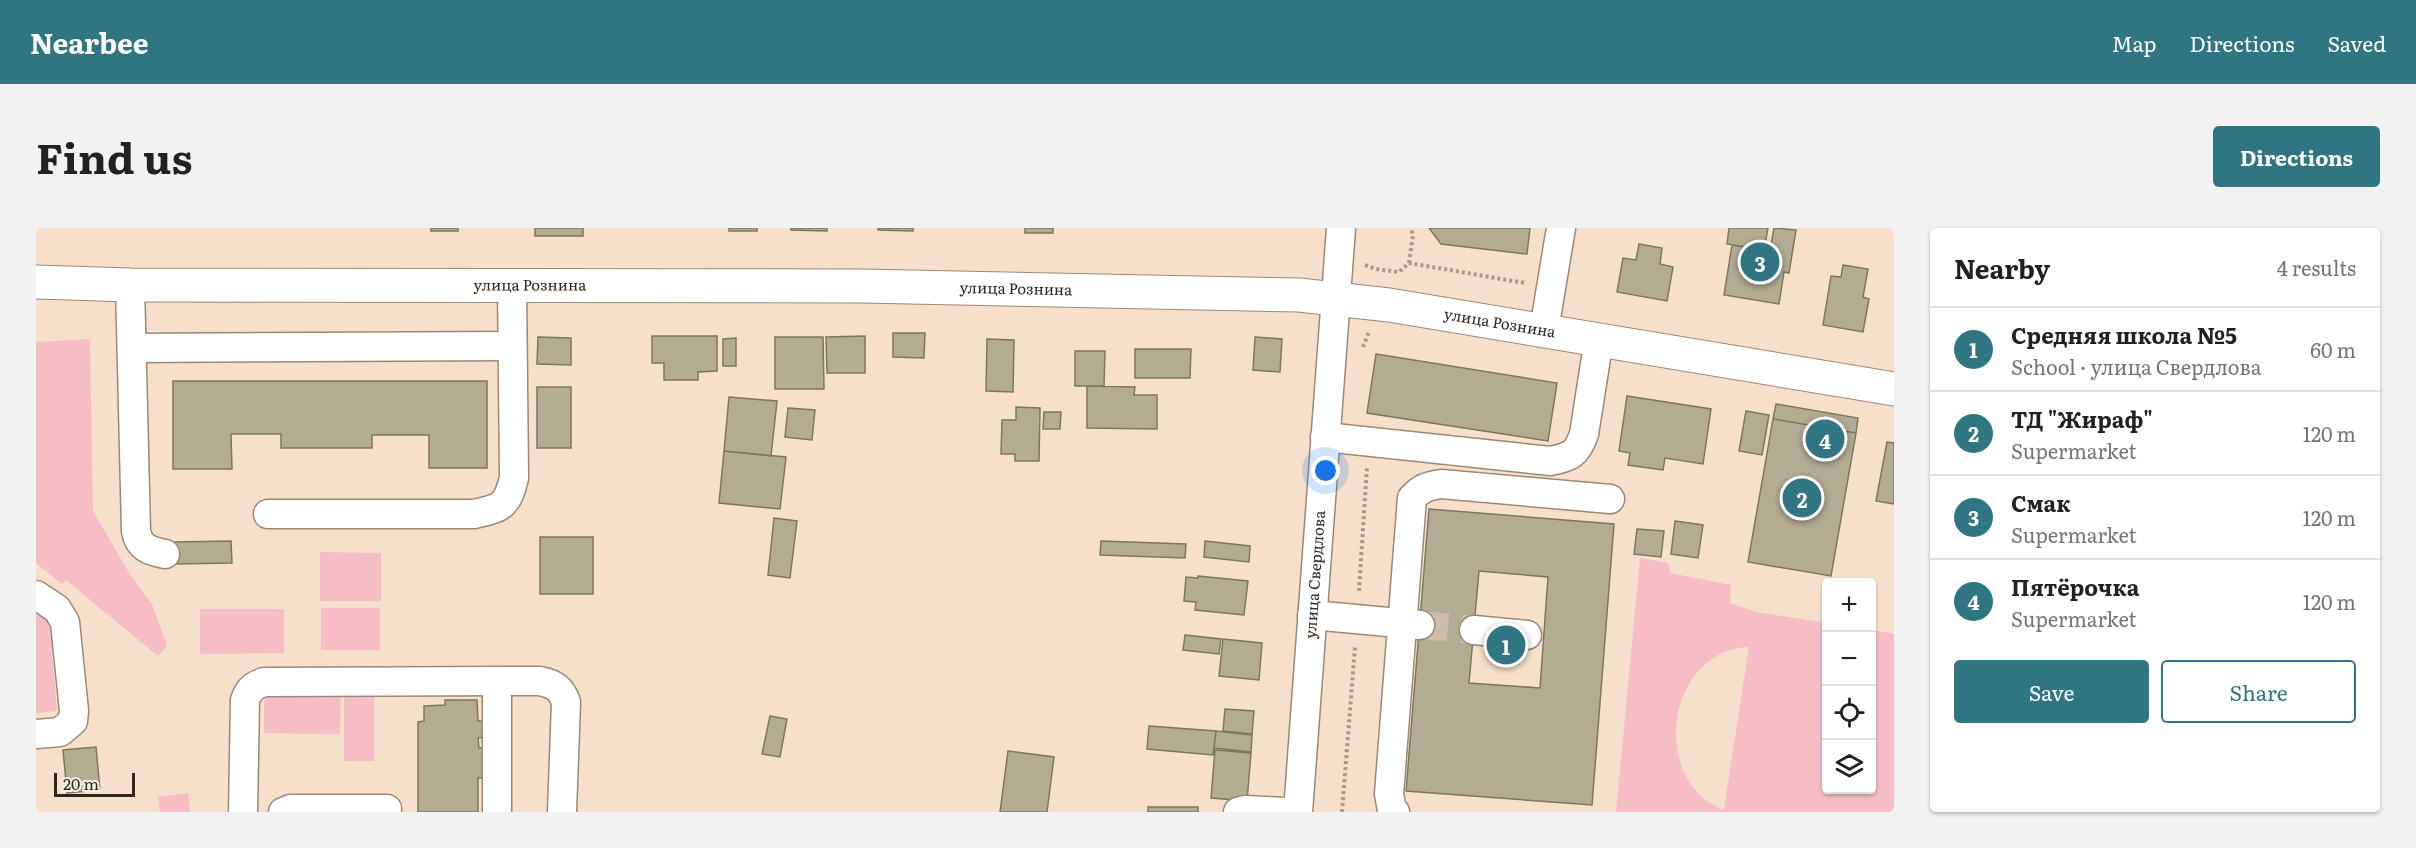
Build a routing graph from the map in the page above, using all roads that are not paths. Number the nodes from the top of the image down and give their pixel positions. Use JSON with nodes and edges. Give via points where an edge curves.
{"nodes":[{"id":1,"x":1341,"y":228,"type":"edge"},
{"id":2,"x":1561,"y":228,"type":"edge"},
{"id":3,"x":36,"y":282,"type":"edge"},
{"id":4,"x":130,"y":285,"type":"junction"},
{"id":5,"x":512,"y":285,"type":"junction"},
{"id":6,"x":36,"y":295,"type":"edge"},
{"id":7,"x":1335,"y":298,"type":"junction"},
{"id":8,"x":1544,"y":330,"type":"junction"},
{"id":9,"x":1599,"y":339,"type":"junction"},
{"id":10,"x":512,"y":346,"type":"junction"},
{"id":11,"x":132,"y":348,"type":"junction"},
{"id":12,"x":1894,"y":389,"type":"edge"},
{"id":13,"x":1325,"y":437,"type":"junction"},
{"id":14,"x":1610,"y":499,"type":"dead end"},
{"id":15,"x":268,"y":514,"type":"dead end"},
{"id":16,"x":165,"y":554,"type":"dead end"},
{"id":17,"x":36,"y":595,"type":"edge"},
{"id":18,"x":1312,"y":615,"type":"junction"},
{"id":19,"x":1410,"y":624,"type":"junction"},
{"id":20,"x":1474,"y":630,"type":"tunnel mouth"},
{"id":21,"x":1527,"y":635,"type":"dead end"},
{"id":22,"x":496,"y":698,"type":"dead end"},
{"id":23,"x":36,"y":734,"type":"edge"},
{"id":24,"x":387,"y":809,"type":"dead end"},
{"id":25,"x":243,"y":812,"type":"edge"},
{"id":26,"x":283,"y":812,"type":"edge"},
{"id":27,"x":497,"y":812,"type":"edge"},
{"id":28,"x":562,"y":812,"type":"edge"},
{"id":29,"x":1238,"y":812,"type":"edge"},
{"id":30,"x":1286,"y":812,"type":"edge"},
{"id":31,"x":1298,"y":812,"type":"edge"},
{"id":32,"x":1395,"y":812,"type":"edge"}],
"edges":[{"from":1,"to":7,"type":"street","name":"улица Свердлова"},
{"from":2,"to":8,"type":"street"},
{"from":3,"to":4,"type":"main road","name":"улица Рознина"},
{"from":4,"to":5,"type":"main road","name":"улица Рознина"},
{"from":4,"to":6,"type":"main road","name":"улица Рознина"},
{"from":4,"to":11,"type":"street"},
{"from":5,"to":7,"type":"main road","name":"улица Рознина","via":[[874,286],[1230,292]]},
{"from":5,"to":10,"type":"street"},
{"from":7,"to":8,"type":"main road","name":"улица Рознина"},
{"from":7,"to":13,"type":"street","name":"улица Свердлова"},
{"from":8,"to":9,"type":"main road","name":"улица Рознина"},
{"from":9,"to":12,"type":"main road","name":"улица Рознина"},
{"from":9,"to":13,"type":"street","via":[[1584,434],[1579,449],[1566,458],[1551,461]]},
{"from":10,"to":11,"type":"street"},
{"from":10,"to":15,"type":"street","via":[[514,478],[509,497],[495,510],[474,514]]},
{"from":11,"to":16,"type":"street","via":[[136,531],[144,548]]},
{"from":13,"to":18,"type":"street","name":"улица Свердлова"},
{"from":14,"to":19,"type":"street","via":[[1441,484],[1419,491],[1412,498]]},
{"from":17,"to":23,"type":"street","via":[[57,609],[65,622],[74,711],[73,721],[60,732]]},
{"from":18,"to":19,"type":"street"},
{"from":18,"to":31,"type":"street","name":"улица Свердлова"},
{"from":19,"to":32,"type":"street","via":[[1389,794]]},
{"from":20,"to":21,"type":"street"},
{"from":22,"to":27,"type":"street"},
{"from":24,"to":26,"type":"street"},
{"from":25,"to":28,"type":"street","via":[[245,700],[254,686],[264,682],[529,681],[553,684],[563,692],[566,702]]},
{"from":29,"to":30,"type":"street"}]}
